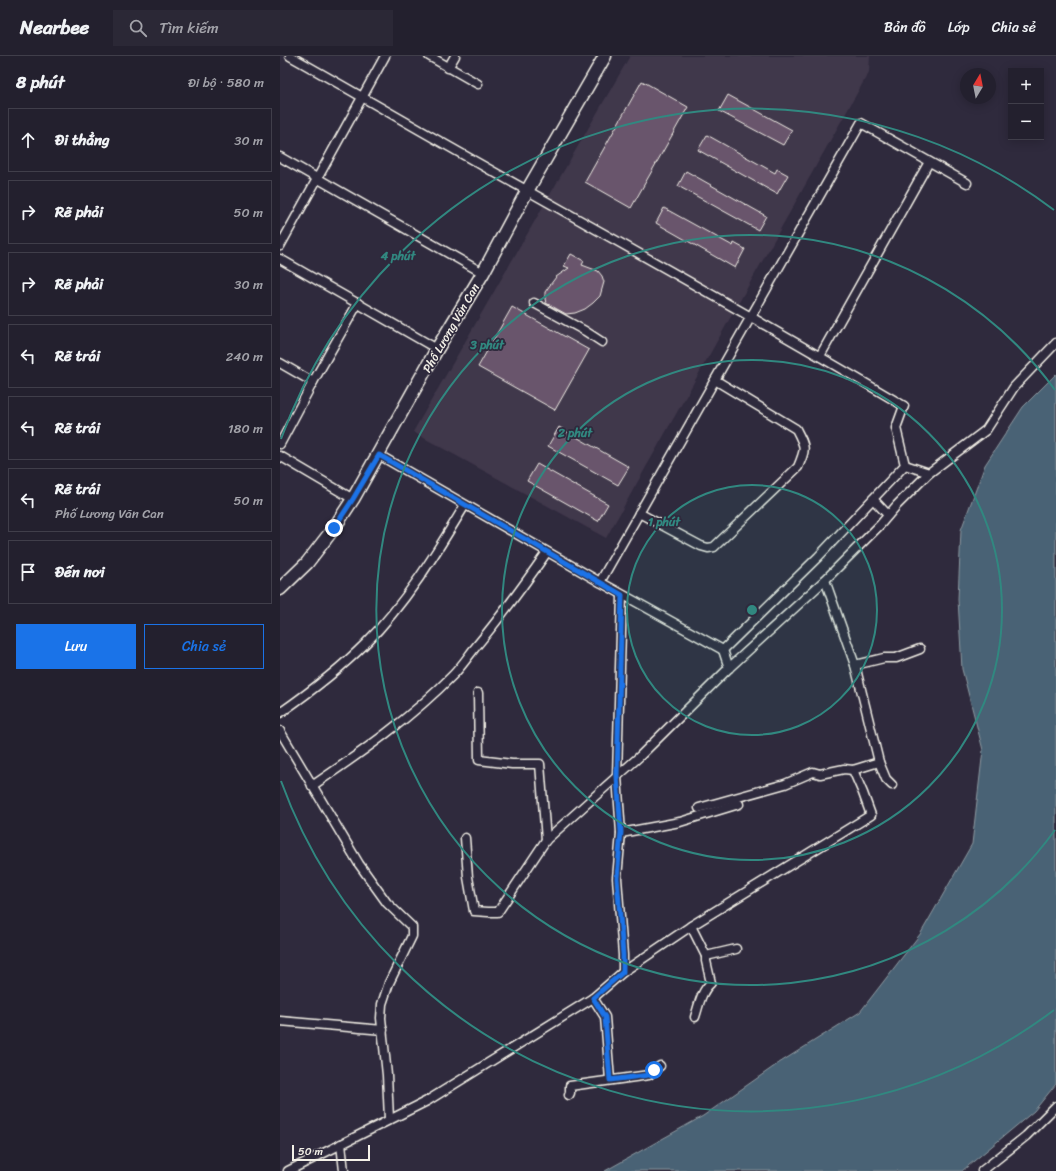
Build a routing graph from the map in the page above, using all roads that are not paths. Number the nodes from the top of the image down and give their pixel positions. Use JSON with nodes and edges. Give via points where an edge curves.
{"nodes":[{"id":1,"x":290,"y":56,"type":"edge"},
{"id":2,"x":385,"y":56,"type":"edge"},
{"id":3,"x":429,"y":56,"type":"edge"},
{"id":4,"x":455,"y":56,"type":"edge"},
{"id":5,"x":605,"y":56,"type":"edge"},
{"id":6,"x":448,"y":68,"type":"junction"},
{"id":7,"x":478,"y":84,"type":"dead end"},
{"id":8,"x":363,"y":97,"type":"junction"},
{"id":9,"x":280,"y":157,"type":"edge"},
{"id":10,"x":929,"y":162,"type":"junction"},
{"id":11,"x":318,"y":178,"type":"junction"},
{"id":12,"x":967,"y":183,"type":"dead end"},
{"id":13,"x":527,"y":191,"type":"junction"},
{"id":14,"x":280,"y":246,"type":"edge"},
{"id":15,"x":280,"y":260,"type":"edge"},
{"id":16,"x":483,"y":273,"type":"junction"},
{"id":17,"x":534,"y":303,"type":"dead end"},
{"id":18,"x":358,"y":304,"type":"junction"},
{"id":19,"x":751,"y":317,"type":"junction"},
{"id":20,"x":602,"y":342,"type":"dead end"},
{"id":21,"x":1056,"y":343,"type":"edge"},
{"id":22,"x":437,"y":349,"type":"junction"},
{"id":23,"x":820,"y":356,"type":"junction"},
{"id":24,"x":280,"y":363,"type":"edge"},
{"id":25,"x":715,"y":380,"type":"junction"},
{"id":26,"x":313,"y":382,"type":"junction"},
{"id":27,"x":280,"y":444,"type":"edge"},
{"id":28,"x":379,"y":455,"type":"junction"},
{"id":29,"x":280,"y":456,"type":"edge"},
{"id":30,"x":905,"y":465,"type":"junction"},
{"id":31,"x":929,"y":473,"type":"junction"},
{"id":32,"x":353,"y":499,"type":"junction"},
{"id":33,"x":873,"y":499,"type":"junction"},
{"id":34,"x":465,"y":504,"type":"junction"},
{"id":35,"x":639,"y":513,"type":"junction"},
{"id":36,"x":888,"y":515,"type":"junction"},
{"id":37,"x":547,"y":552,"type":"junction"},
{"id":38,"x":825,"y":580,"type":"junction"},
{"id":39,"x":600,"y":582,"type":"junction"},
{"id":40,"x":280,"y":589,"type":"edge"},
{"id":41,"x":622,"y":595,"type":"junction"},
{"id":42,"x":920,"y":649,"type":"dead end"},
{"id":43,"x":724,"y":650,"type":"junction"},
{"id":44,"x":855,"y":665,"type":"junction"},
{"id":45,"x":729,"y":668,"type":"junction"},
{"id":46,"x":478,"y":693,"type":"dead end"},
{"id":47,"x":280,"y":713,"type":"edge"},
{"id":48,"x":280,"y":731,"type":"edge"},
{"id":49,"x":879,"y":762,"type":"junction"},
{"id":50,"x":853,"y":770,"type":"junction"},
{"id":51,"x":617,"y":776,"type":"junction"},
{"id":52,"x":892,"y":785,"type":"dead end"},
{"id":53,"x":312,"y":786,"type":"junction"},
{"id":54,"x":739,"y":804,"type":"dead end"},
{"id":55,"x":699,"y":808,"type":"dead end"},
{"id":56,"x":621,"y":832,"type":"junction"},
{"id":57,"x":465,"y":838,"type":"dead end"},
{"id":58,"x":546,"y":840,"type":"junction"},
{"id":59,"x":691,"y":926,"type":"junction"},
{"id":60,"x":736,"y":949,"type":"dead end"},
{"id":61,"x":706,"y":956,"type":"junction"},
{"id":62,"x":623,"y":972,"type":"junction"},
{"id":63,"x":593,"y":998,"type":"junction"},
{"id":64,"x":695,"y":1017,"type":"dead end"},
{"id":65,"x":280,"y":1021,"type":"edge"},
{"id":66,"x":383,"y":1030,"type":"junction"},
{"id":67,"x":660,"y":1066,"type":"dead end"},
{"id":68,"x":610,"y":1080,"type":"junction"},
{"id":69,"x":568,"y":1095,"type":"dead end"},
{"id":70,"x":1056,"y":1106,"type":"edge"},
{"id":71,"x":389,"y":1119,"type":"junction"},
{"id":72,"x":341,"y":1144,"type":"junction"},
{"id":73,"x":288,"y":1171,"type":"edge"},
{"id":74,"x":344,"y":1171,"type":"edge"},
{"id":75,"x":982,"y":1171,"type":"edge"}],
"edges":[{"from":1,"to":8,"type":"street"},
{"from":2,"to":8,"type":"street"},
{"from":3,"to":6,"type":"street"},
{"from":4,"to":6,"type":"street"},
{"from":5,"to":13,"type":"street","name":"Phố Lương Văn Can"},
{"from":6,"to":7,"type":"street"},
{"from":8,"to":11,"type":"street"},
{"from":8,"to":13,"type":"street"},
{"from":9,"to":11,"type":"street"},
{"from":10,"to":12,"type":"street"},
{"from":10,"to":19,"type":"street","via":[[861,123]]},
{"from":10,"to":23,"type":"street"},
{"from":11,"to":14,"type":"street"},
{"from":11,"to":16,"type":"street"},
{"from":13,"to":16,"type":"street","name":"Phố Lương Văn Can"},
{"from":13,"to":19,"type":"street"},
{"from":15,"to":18,"type":"street"},
{"from":16,"to":22,"type":"street","name":"Phố Lương Văn Can"},
{"from":17,"to":20,"type":"street"},
{"from":18,"to":22,"type":"street"},
{"from":18,"to":26,"type":"street"},
{"from":19,"to":23,"type":"street"},
{"from":19,"to":25,"type":"street"},
{"from":21,"to":31,"type":"street","via":[[1014,387],[986,430]]},
{"from":22,"to":28,"type":"street","name":"Phố Lương Văn Can"},
{"from":23,"to":30,"type":"street","via":[[904,406],[896,428]]},
{"from":24,"to":26,"type":"street"},
{"from":25,"to":35,"type":"street"},
{"from":25,"to":35,"type":"street","via":[[796,429],[805,451],[798,467],[714,547],[701,546]]},
{"from":26,"to":27,"type":"street"},
{"from":28,"to":32,"type":"street","name":"Phố Lương Văn Can"},
{"from":28,"to":34,"type":"street"},
{"from":29,"to":32,"type":"street"},
{"from":30,"to":31,"type":"street"},
{"from":30,"to":33,"type":"street"},
{"from":31,"to":36,"type":"street"},
{"from":32,"to":40,"type":"street","name":"Phố Lương Văn Can","via":[[307,563]]},
{"from":33,"to":36,"type":"street"},
{"from":33,"to":43,"type":"street"},
{"from":34,"to":37,"type":"street"},
{"from":34,"to":47,"type":"street","via":[[436,553],[395,610],[365,644],[320,684]]},
{"from":35,"to":39,"type":"street"},
{"from":36,"to":38,"type":"street"},
{"from":37,"to":39,"type":"street"},
{"from":37,"to":53,"type":"street","via":[[512,602],[454,674],[408,717]]},
{"from":38,"to":44,"type":"street"},
{"from":38,"to":45,"type":"street"},
{"from":39,"to":41,"type":"street"},
{"from":41,"to":43,"type":"street"},
{"from":41,"to":51,"type":"street"},
{"from":42,"to":44,"type":"street","via":[[896,658],[884,658]]},
{"from":43,"to":45,"type":"street"},
{"from":44,"to":49,"type":"street"},
{"from":45,"to":51,"type":"street"},
{"from":46,"to":58,"type":"street","via":[[479,760],[540,764]]},
{"from":48,"to":53,"type":"street"},
{"from":49,"to":50,"type":"street"},
{"from":49,"to":52,"type":"street","via":[[886,779]]},
{"from":50,"to":55,"type":"street","via":[[844,769],[820,774],[813,772],[785,784]]},
{"from":50,"to":59,"type":"street","via":[[871,815]]},
{"from":51,"to":56,"type":"street"},
{"from":51,"to":58,"type":"street"},
{"from":53,"to":66,"type":"street","via":[[359,864],[387,903],[412,927],[412,936],[384,996]]},
{"from":54,"to":56,"type":"street","via":[[680,822]]},
{"from":56,"to":62,"type":"street","via":[[617,878]]},
{"from":57,"to":58,"type":"street","via":[[474,911],[488,912],[498,912]]},
{"from":59,"to":61,"type":"street"},
{"from":59,"to":62,"type":"street"},
{"from":60,"to":61,"type":"street"},
{"from":61,"to":64,"type":"street","via":[[711,983],[706,987]]},
{"from":62,"to":63,"type":"street"},
{"from":63,"to":68,"type":"street","via":[[605,1017]]},
{"from":63,"to":71,"type":"street","via":[[427,1100]]},
{"from":65,"to":66,"type":"street"},
{"from":66,"to":71,"type":"street"},
{"from":67,"to":68,"type":"street","via":[[649,1075]]},
{"from":68,"to":69,"type":"street","via":[[570,1086]]},
{"from":70,"to":75,"type":"street","via":[[1026,1136]]},
{"from":71,"to":72,"type":"street"},
{"from":72,"to":73,"type":"street"},
{"from":72,"to":74,"type":"street"}]}
